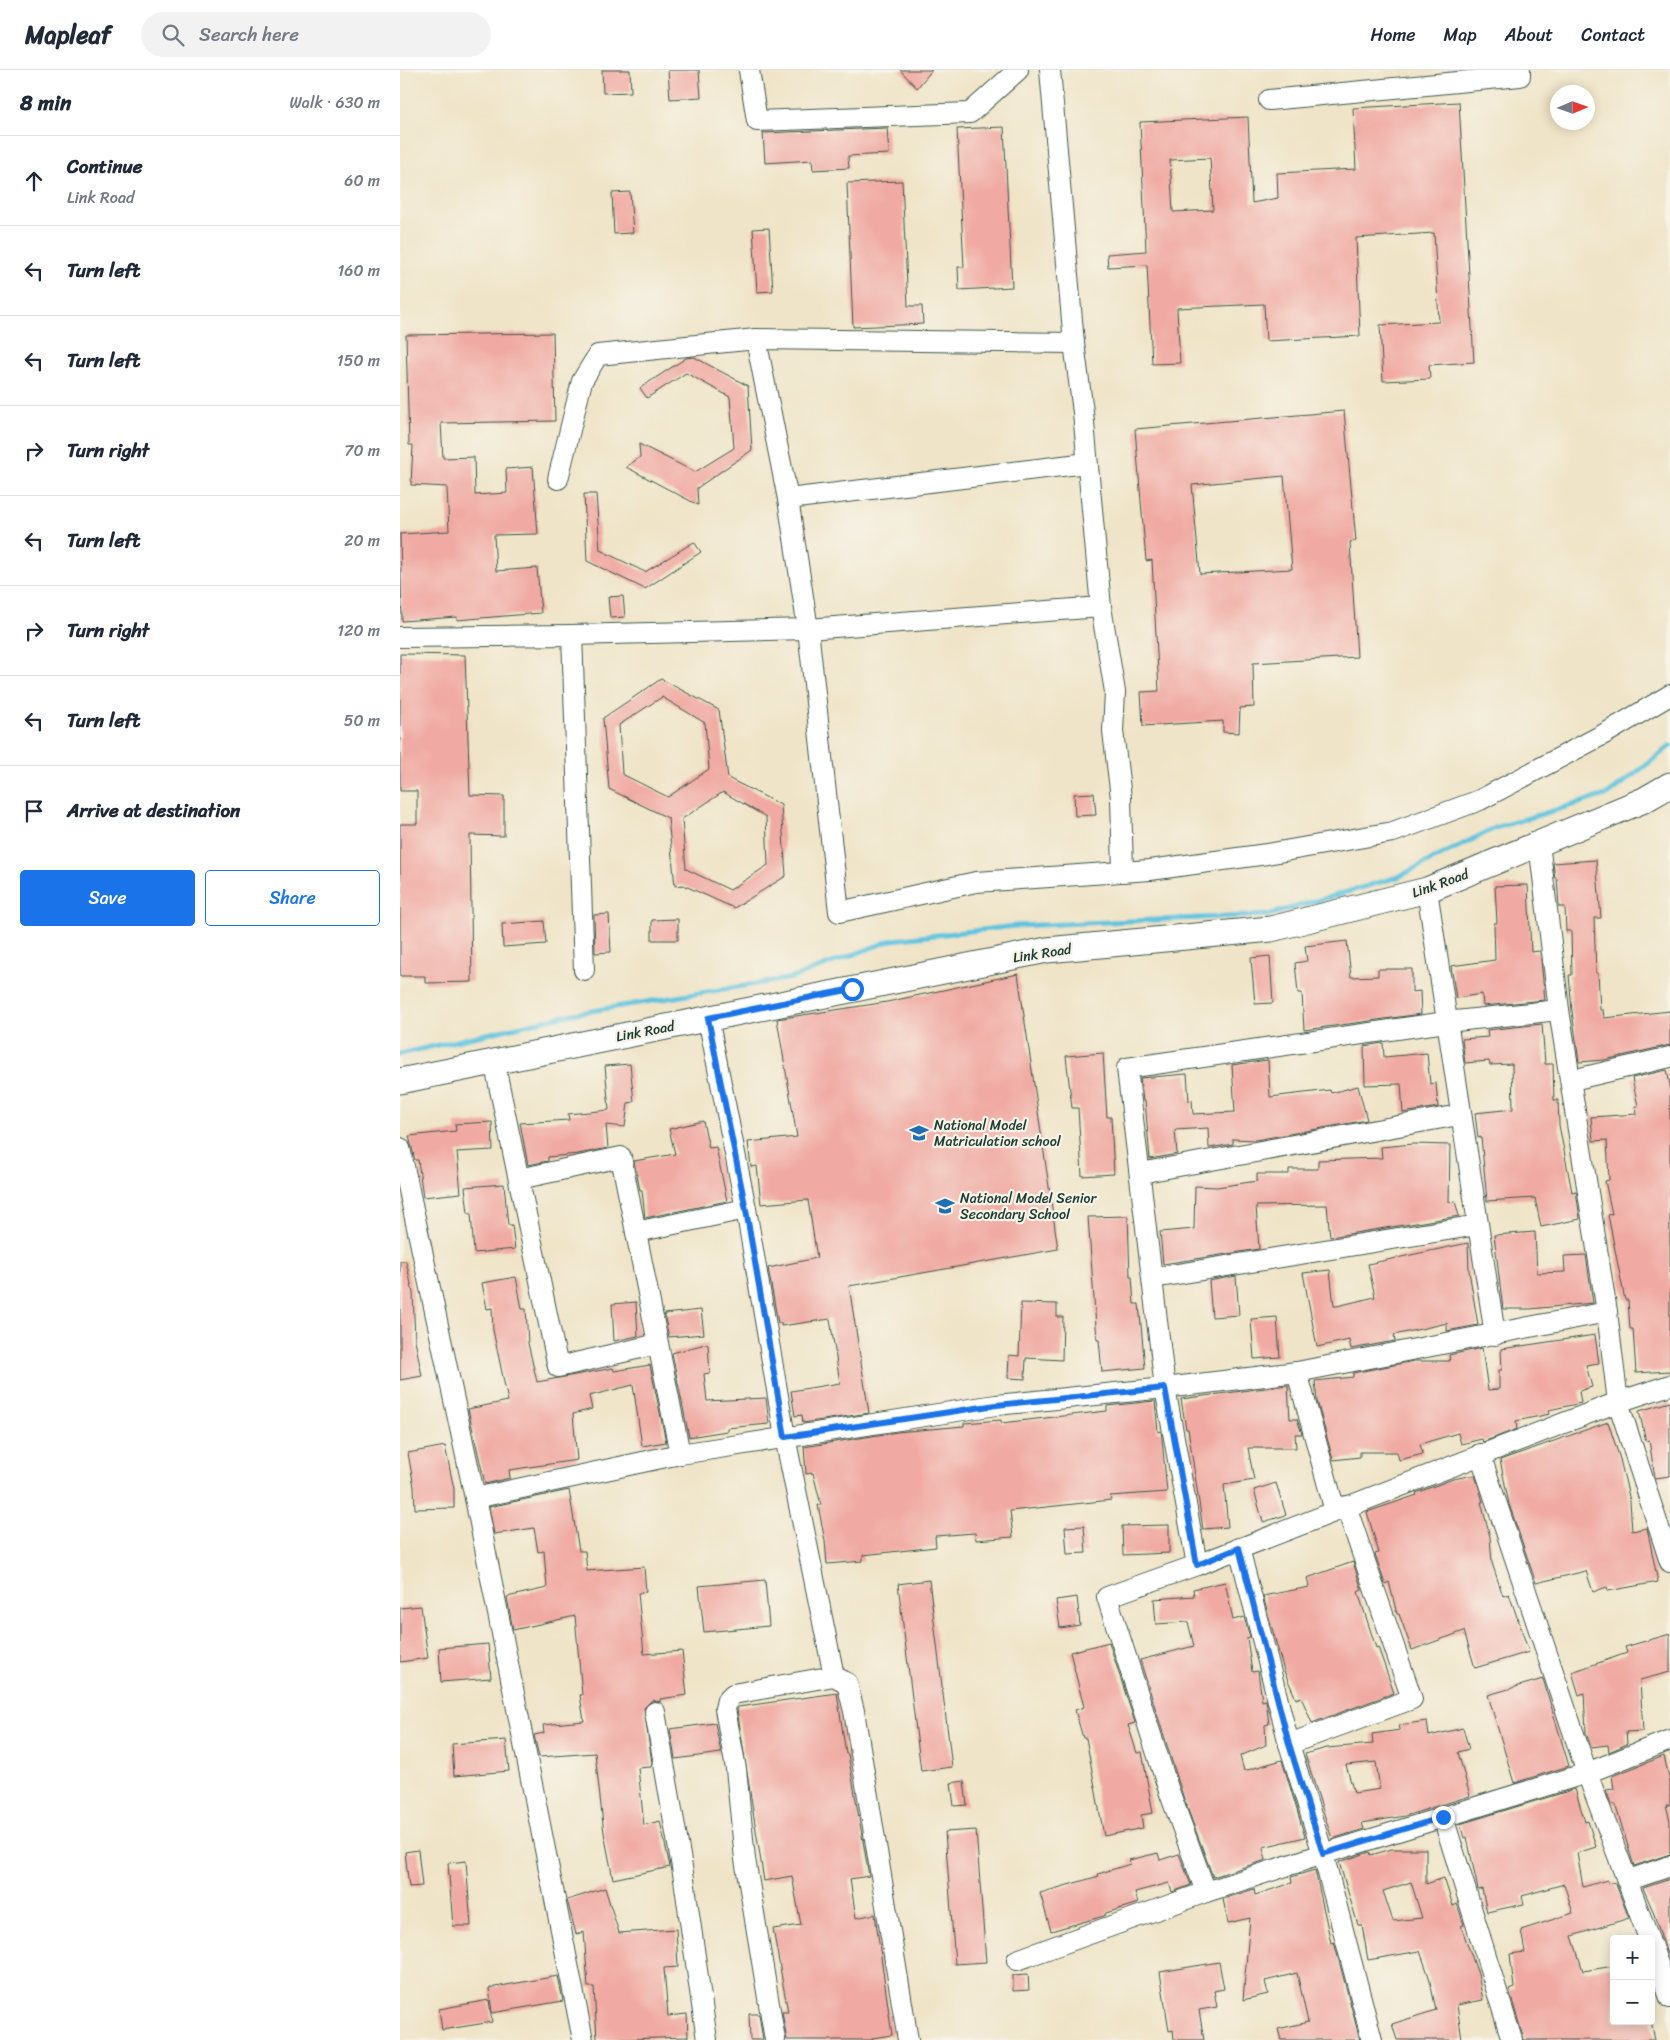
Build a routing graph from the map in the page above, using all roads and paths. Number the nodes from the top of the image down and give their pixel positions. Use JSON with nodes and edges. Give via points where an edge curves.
{"nodes":[{"id":1,"x":749,"y":70,"type":"edge"},
{"id":2,"x":1018,"y":70,"type":"edge"},
{"id":3,"x":1050,"y":70,"type":"edge"},
{"id":4,"x":1520,"y":70,"type":"edge"},
{"id":5,"x":1269,"y":100,"type":"dead end"},
{"id":6,"x":756,"y":338,"type":"junction"},
{"id":7,"x":1074,"y":343,"type":"junction"},
{"id":8,"x":1087,"y":463,"type":"junction"},
{"id":9,"x":558,"y":479,"type":"dead end"},
{"id":10,"x":788,"y":499,"type":"junction"},
{"id":11,"x":1101,"y":607,"type":"junction"},
{"id":12,"x":808,"y":629,"type":"junction"},
{"id":13,"x":572,"y":635,"type":"junction"},
{"id":14,"x":400,"y":637,"type":"edge"},
{"id":15,"x":1670,"y":695,"type":"edge"},
{"id":16,"x":1670,"y":785,"type":"edge"},
{"id":17,"x":1540,"y":843,"type":"junction"},
{"id":18,"x":1123,"y":872,"type":"junction"},
{"id":19,"x":1427,"y":890,"type":"junction"},
{"id":20,"x":584,"y":970,"type":"dead end"},
{"id":21,"x":1559,"y":1010,"type":"junction"},
{"id":22,"x":708,"y":1018,"type":"junction"},
{"id":23,"x":1446,"y":1022,"type":"junction"},
{"id":24,"x":1670,"y":1057,"type":"edge"},
{"id":25,"x":494,"y":1062,"type":"junction"},
{"id":26,"x":1572,"y":1080,"type":"junction"},
{"id":27,"x":400,"y":1081,"type":"edge"},
{"id":28,"x":1459,"y":1115,"type":"junction"},
{"id":29,"x":400,"y":1148,"type":"edge"},
{"id":30,"x":1140,"y":1173,"type":"junction"},
{"id":31,"x":519,"y":1179,"type":"junction"},
{"id":32,"x":746,"y":1210,"type":"junction"},
{"id":33,"x":1478,"y":1225,"type":"junction"},
{"id":34,"x":636,"y":1232,"type":"junction"},
{"id":35,"x":1153,"y":1278,"type":"junction"},
{"id":36,"x":1607,"y":1312,"type":"junction"},
{"id":37,"x":1495,"y":1335,"type":"junction"},
{"id":38,"x":658,"y":1344,"type":"junction"},
{"id":39,"x":1297,"y":1372,"type":"junction"},
{"id":40,"x":1670,"y":1385,"type":"edge"},
{"id":41,"x":1165,"y":1388,"type":"junction"},
{"id":42,"x":1618,"y":1402,"type":"junction"},
{"id":43,"x":785,"y":1437,"type":"junction"},
{"id":44,"x":680,"y":1454,"type":"junction"},
{"id":45,"x":1480,"y":1454,"type":"junction"},
{"id":46,"x":475,"y":1498,"type":"junction"},
{"id":47,"x":1340,"y":1508,"type":"junction"},
{"id":48,"x":1239,"y":1548,"type":"junction"},
{"id":49,"x":1670,"y":1562,"type":"edge"},
{"id":50,"x":1197,"y":1565,"type":"junction"},
{"id":51,"x":834,"y":1676,"type":"junction"},
{"id":52,"x":656,"y":1712,"type":"dead end"},
{"id":53,"x":1670,"y":1740,"type":"edge"},
{"id":54,"x":1289,"y":1744,"type":"junction"},
{"id":55,"x":1587,"y":1773,"type":"junction"},
{"id":56,"x":1443,"y":1817,"type":"junction"},
{"id":57,"x":1323,"y":1854,"type":"junction"},
{"id":58,"x":1670,"y":1866,"type":"edge"},
{"id":59,"x":1629,"y":1880,"type":"junction"},
{"id":60,"x":1206,"y":1892,"type":"junction"},
{"id":61,"x":1648,"y":1935,"type":"edge"},
{"id":62,"x":1655,"y":1950,"type":"edge"},
{"id":63,"x":1017,"y":1960,"type":"dead end"},
{"id":64,"x":1665,"y":1966,"type":"edge"},
{"id":65,"x":1670,"y":1998,"type":"edge"},
{"id":66,"x":583,"y":2040,"type":"edge"},
{"id":67,"x":707,"y":2040,"type":"edge"},
{"id":68,"x":776,"y":2040,"type":"edge"},
{"id":69,"x":908,"y":2040,"type":"edge"},
{"id":70,"x":1372,"y":2040,"type":"edge"},
{"id":71,"x":1512,"y":2040,"type":"edge"}],
"edges":[{"from":1,"to":2,"type":"street","via":[[757,121],[970,112]]},
{"from":3,"to":7,"type":"street"},
{"from":4,"to":5,"type":"street","via":[[1520,76]]},
{"from":6,"to":7,"type":"street"},
{"from":6,"to":9,"type":"street","via":[[598,355],[582,381]]},
{"from":6,"to":10,"type":"street"},
{"from":7,"to":8,"type":"street"},
{"from":8,"to":10,"type":"street"},
{"from":8,"to":11,"type":"street"},
{"from":10,"to":12,"type":"street"},
{"from":11,"to":12,"type":"street"},
{"from":11,"to":18,"type":"street","via":[[1115,692],[1113,732],[1122,798]]},
{"from":12,"to":13,"type":"street"},
{"from":12,"to":18,"type":"street","via":[[839,912],[976,882]]},
{"from":13,"to":14,"type":"street"},
{"from":13,"to":20,"type":"street"},
{"from":15,"to":18,"type":"street","via":[[1480,800],[1392,832],[1267,854]]},
{"from":16,"to":17,"type":"street","name":"Link Road","via":[[1644,800]]},
{"from":17,"to":19,"type":"street","name":"Link Road"},
{"from":17,"to":21,"type":"street"},
{"from":19,"to":22,"type":"street","name":"Link Road","via":[[1271,928],[1047,950]]},
{"from":19,"to":23,"type":"street"},
{"from":21,"to":23,"type":"street"},
{"from":21,"to":26,"type":"street"},
{"from":22,"to":25,"type":"street","name":"Link Road"},
{"from":22,"to":32,"type":"street"},
{"from":23,"to":28,"type":"street"},
{"from":23,"to":30,"type":"street","via":[[1127,1068]]},
{"from":24,"to":26,"type":"street"},
{"from":25,"to":27,"type":"street","name":"Link Road"},
{"from":25,"to":31,"type":"street"},
{"from":26,"to":36,"type":"street"},
{"from":28,"to":30,"type":"street"},
{"from":28,"to":33,"type":"street"},
{"from":29,"to":46,"type":"street"},
{"from":30,"to":35,"type":"street"},
{"from":31,"to":34,"type":"street","via":[[620,1157]]},
{"from":31,"to":38,"type":"street","via":[[558,1367]]},
{"from":32,"to":34,"type":"street"},
{"from":32,"to":43,"type":"street"},
{"from":33,"to":35,"type":"street"},
{"from":33,"to":37,"type":"street"},
{"from":34,"to":38,"type":"street"},
{"from":35,"to":41,"type":"street"},
{"from":36,"to":37,"type":"street"},
{"from":36,"to":42,"type":"street"},
{"from":37,"to":39,"type":"street"},
{"from":38,"to":44,"type":"street"},
{"from":39,"to":41,"type":"street"},
{"from":39,"to":47,"type":"street"},
{"from":40,"to":42,"type":"street"},
{"from":41,"to":43,"type":"street","via":[[996,1405]]},
{"from":41,"to":50,"type":"street"},
{"from":42,"to":45,"type":"street"},
{"from":42,"to":49,"type":"street"},
{"from":43,"to":44,"type":"street"},
{"from":43,"to":51,"type":"street"},
{"from":44,"to":46,"type":"street"},
{"from":45,"to":47,"type":"street"},
{"from":45,"to":55,"type":"street"},
{"from":46,"to":66,"type":"street"},
{"from":47,"to":48,"type":"street"},
{"from":47,"to":54,"type":"street","via":[[1412,1699]]},
{"from":48,"to":50,"type":"street"},
{"from":48,"to":54,"type":"street"},
{"from":50,"to":60,"type":"street","via":[[1107,1597],[1169,1791]]},
{"from":51,"to":68,"type":"street","via":[[733,1694],[725,1709],[736,1769],[745,1858]]},
{"from":51,"to":69,"type":"street","via":[[847,1683],[854,1711]]},
{"from":52,"to":67,"type":"street"},
{"from":53,"to":55,"type":"street"},
{"from":54,"to":57,"type":"street"},
{"from":55,"to":56,"type":"street"},
{"from":55,"to":59,"type":"street"},
{"from":56,"to":57,"type":"street"},
{"from":56,"to":71,"type":"street"},
{"from":57,"to":60,"type":"street"},
{"from":57,"to":70,"type":"street"},
{"from":58,"to":59,"type":"street"},
{"from":59,"to":61,"type":"street"},
{"from":60,"to":63,"type":"street"},
{"from":62,"to":64,"type":"street"},
{"from":64,"to":65,"type":"street"}]}
